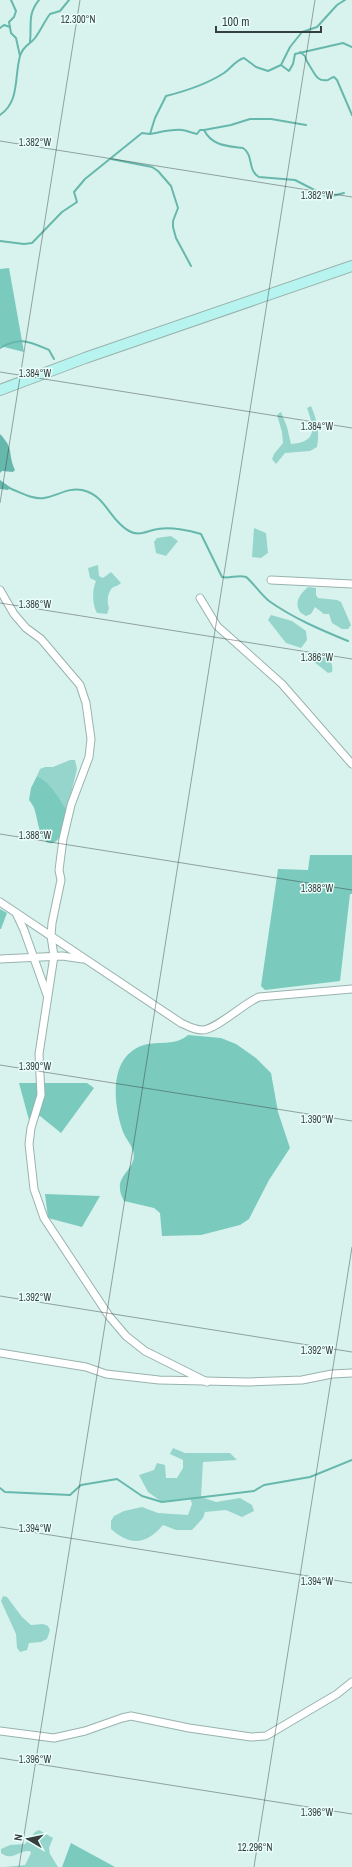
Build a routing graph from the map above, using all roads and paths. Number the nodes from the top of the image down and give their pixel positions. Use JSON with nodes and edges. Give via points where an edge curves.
{"nodes":[{"id":1,"x":352,"y":266,"type":"edge"},
{"id":2,"x":0,"y":390,"type":"edge"},
{"id":3,"x":271,"y":580,"type":"dead end"},
{"id":4,"x":352,"y":584,"type":"edge"},
{"id":5,"x":0,"y":590,"type":"edge"},
{"id":6,"x":200,"y":598,"type":"dead end"},
{"id":7,"x":352,"y":764,"type":"edge"},
{"id":8,"x":0,"y":902,"type":"edge"},
{"id":9,"x":16,"y":913,"type":"junction"},
{"id":10,"x":51,"y":936,"type":"junction"},
{"id":11,"x":54,"y":956,"type":"junction"},
{"id":12,"x":33,"y":957,"type":"junction"},
{"id":13,"x":0,"y":959,"type":"edge"},
{"id":14,"x":85,"y":959,"type":"junction"},
{"id":15,"x":352,"y":989,"type":"edge"},
{"id":16,"x":48,"y":1000,"type":"junction"},
{"id":17,"x":0,"y":1353,"type":"edge"},
{"id":18,"x":352,"y":1373,"type":"edge"},
{"id":19,"x":207,"y":1382,"type":"junction"},
{"id":20,"x":352,"y":1682,"type":"edge"},
{"id":21,"x":0,"y":1732,"type":"edge"}],
"edges":[{"from":1,"to":2,"type":"street"},
{"from":3,"to":4,"type":"street"},
{"from":5,"to":10,"type":"street","via":[[14,614],[26,628],[46,644],[80,685],[90,725],[89,757],[71,805],[63,839],[59,870],[61,880],[54,905]]},
{"from":6,"to":7,"type":"street","via":[[218,626],[282,684]]},
{"from":8,"to":9,"type":"street"},
{"from":9,"to":10,"type":"street"},
{"from":9,"to":12,"type":"street"},
{"from":10,"to":11,"type":"street"},
{"from":10,"to":14,"type":"street"},
{"from":11,"to":12,"type":"street"},
{"from":11,"to":14,"type":"street"},
{"from":11,"to":16,"type":"street"},
{"from":12,"to":13,"type":"street"},
{"from":12,"to":16,"type":"street"},
{"from":14,"to":15,"type":"street","via":[[181,1023],[202,1030],[210,1029],[249,1001],[259,997]]},
{"from":16,"to":19,"type":"street","via":[[39,1054],[41,1095],[29,1144],[34,1190],[44,1218],[109,1316],[126,1336],[145,1350]]},
{"from":17,"to":19,"type":"street","via":[[86,1367],[125,1377]]},
{"from":18,"to":19,"type":"street","via":[[302,1380]]},
{"from":20,"to":21,"type":"street","via":[[337,1694],[266,1736],[251,1737],[189,1728],[131,1716],[54,1738]]}]}
